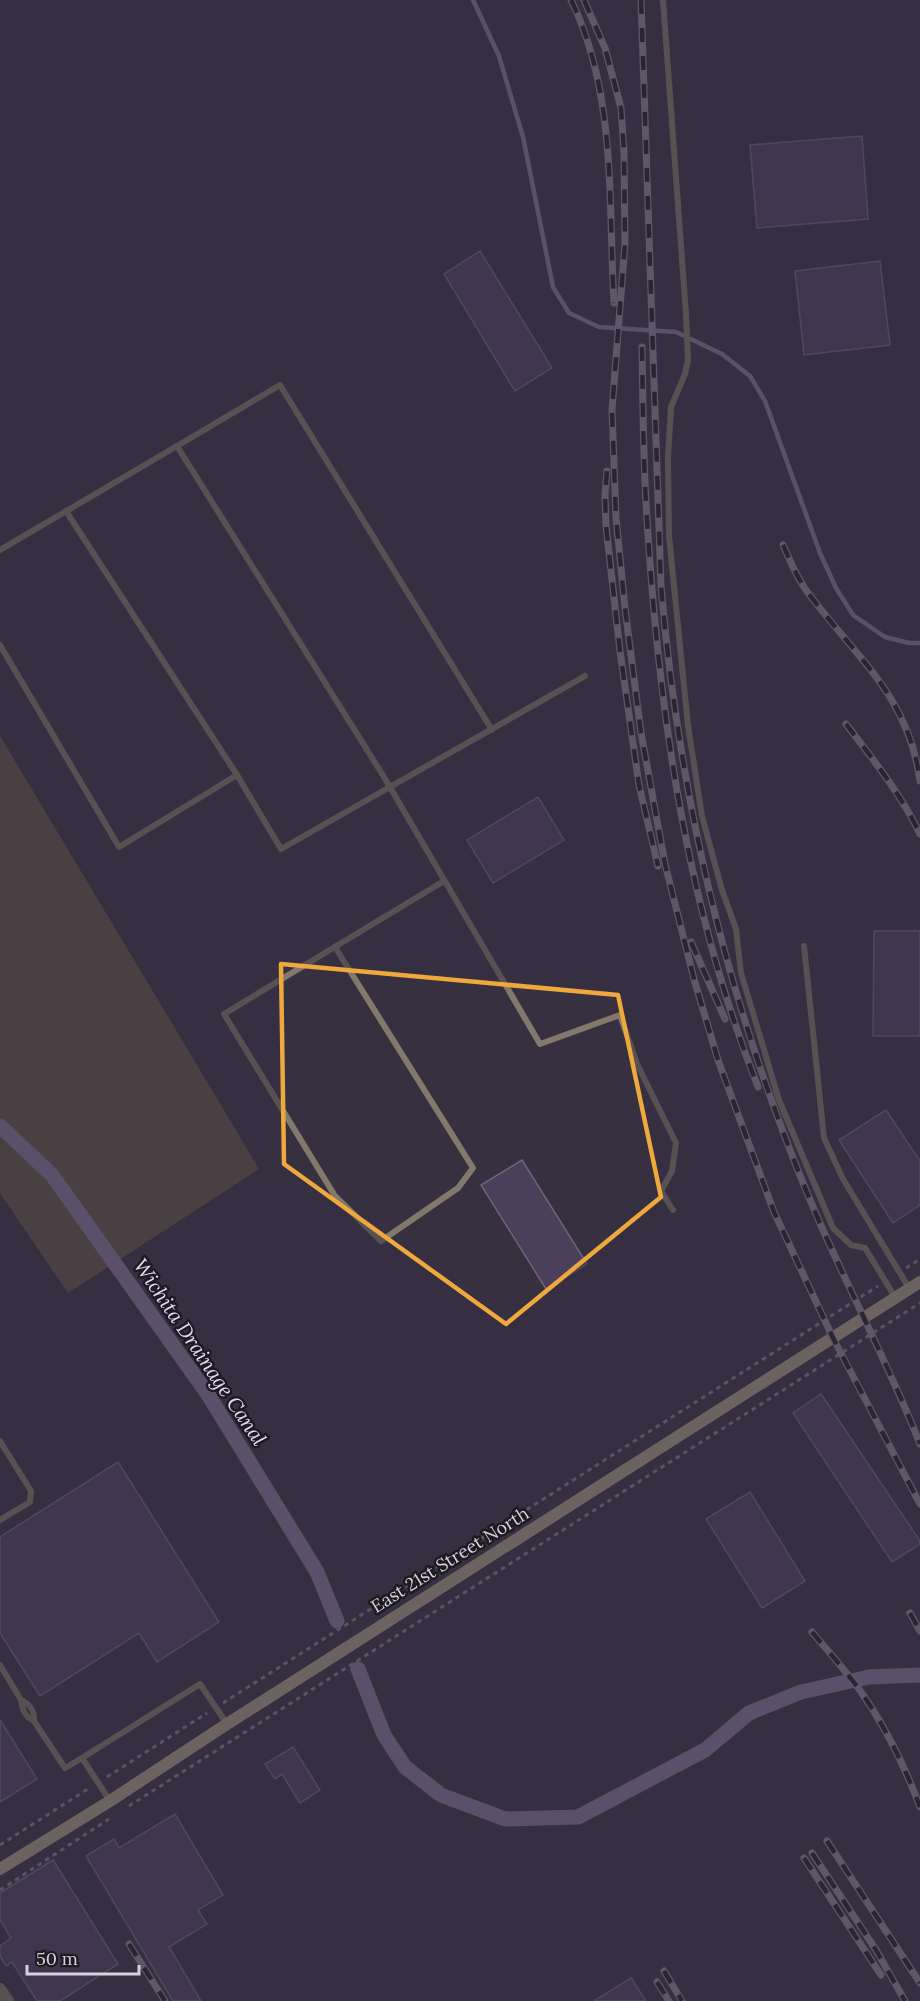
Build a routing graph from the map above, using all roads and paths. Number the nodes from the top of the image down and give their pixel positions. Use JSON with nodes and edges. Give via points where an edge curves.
{"nodes":[{"id":1,"x":663,"y":0,"type":"edge"},
{"id":2,"x":177,"y":446,"type":"junction"},
{"id":3,"x":66,"y":511,"type":"junction"},
{"id":4,"x":0,"y":550,"type":"edge"},
{"id":5,"x":0,"y":645,"type":"edge"},
{"id":6,"x":585,"y":676,"type":"dead end"},
{"id":7,"x":492,"y":730,"type":"junction"},
{"id":8,"x":237,"y":775,"type":"junction"},
{"id":9,"x":390,"y":788,"type":"junction"},
{"id":10,"x":444,"y":880,"type":"junction"},
{"id":11,"x":804,"y":946,"type":"dead end"},
{"id":12,"x":335,"y":947,"type":"junction"},
{"id":13,"x":673,"y":1210,"type":"dead end"},
{"id":14,"x":920,"y":1259,"type":"edge"},
{"id":15,"x":900,"y":1272,"type":"junction"},
{"id":16,"x":886,"y":1281,"type":"junction"},
{"id":17,"x":915,"y":1285,"type":"edge"},
{"id":18,"x":896,"y":1298,"type":"junction"},
{"id":19,"x":920,"y":1303,"type":"edge"},
{"id":20,"x":0,"y":1441,"type":"edge"},
{"id":21,"x":0,"y":1520,"type":"edge"},
{"id":22,"x":0,"y":1665,"type":"edge"},
{"id":23,"x":216,"y":1707,"type":"junction"},
{"id":24,"x":227,"y":1724,"type":"junction"},
{"id":25,"x":82,"y":1758,"type":"junction"},
{"id":26,"x":98,"y":1782,"type":"junction"},
{"id":27,"x":110,"y":1801,"type":"junction"},
{"id":28,"x":123,"y":1810,"type":"dead end"},
{"id":29,"x":113,"y":1816,"type":"dead end"},
{"id":30,"x":0,"y":1845,"type":"edge"},
{"id":31,"x":0,"y":1869,"type":"edge"},
{"id":32,"x":0,"y":1890,"type":"edge"},
{"id":33,"x":0,"y":1989,"type":"edge"},
{"id":34,"x":8,"y":2001,"type":"edge"}],
"edges":[{"from":1,"to":16,"type":"lane","via":[[688,360],[671,407],[669,536],[688,726],[702,816],[736,929],[741,973],[778,1100],[833,1228],[851,1245],[865,1248]]},
{"from":2,"to":3,"type":"lane"},
{"from":2,"to":7,"type":"lane","via":[[280,385]]},
{"from":2,"to":9,"type":"lane"},
{"from":3,"to":4,"type":"lane"},
{"from":3,"to":8,"type":"lane"},
{"from":5,"to":8,"type":"lane","via":[[119,847]]},
{"from":6,"to":7,"type":"lane"},
{"from":7,"to":9,"type":"lane"},
{"from":8,"to":9,"type":"lane","via":[[281,849]]},
{"from":9,"to":10,"type":"lane"},
{"from":10,"to":12,"type":"lane"},
{"from":10,"to":13,"type":"lane","via":[[540,1044],[620,1015],[637,1064],[676,1143],[672,1171],[661,1191]]},
{"from":11,"to":15,"type":"lane","via":[[824,1138],[843,1179]]},
{"from":12,"to":12,"type":"lane","via":[[224,1014],[335,1196],[381,1241],[458,1188],[473,1168]]},
{"from":14,"to":15,"type":"path"},
{"from":15,"to":17,"type":"lane"},
{"from":16,"to":18,"type":"lane"},
{"from":16,"to":23,"type":"path"},
{"from":17,"to":18,"type":"main road","name":"East 21st Street North"},
{"from":18,"to":24,"type":"main road","name":"East 21st Street North"},
{"from":19,"to":28,"type":"path"},
{"from":20,"to":21,"type":"lane","via":[[31,1491],[30,1502]]},
{"from":22,"to":25,"type":"lane","via":[[21,1700],[35,1714],[34,1721],[65,1768]]},
{"from":23,"to":24,"type":"lane"},
{"from":23,"to":25,"type":"lane","via":[[200,1684]]},
{"from":23,"to":26,"type":"path"},
{"from":24,"to":27,"type":"main road","name":"East 21st Street North"},
{"from":25,"to":26,"type":"lane"},
{"from":26,"to":27,"type":"lane"},
{"from":26,"to":30,"type":"path"},
{"from":27,"to":31,"type":"main road","name":"East 21st Street North"},
{"from":29,"to":32,"type":"path"},
{"from":33,"to":34,"type":"street"}]}
